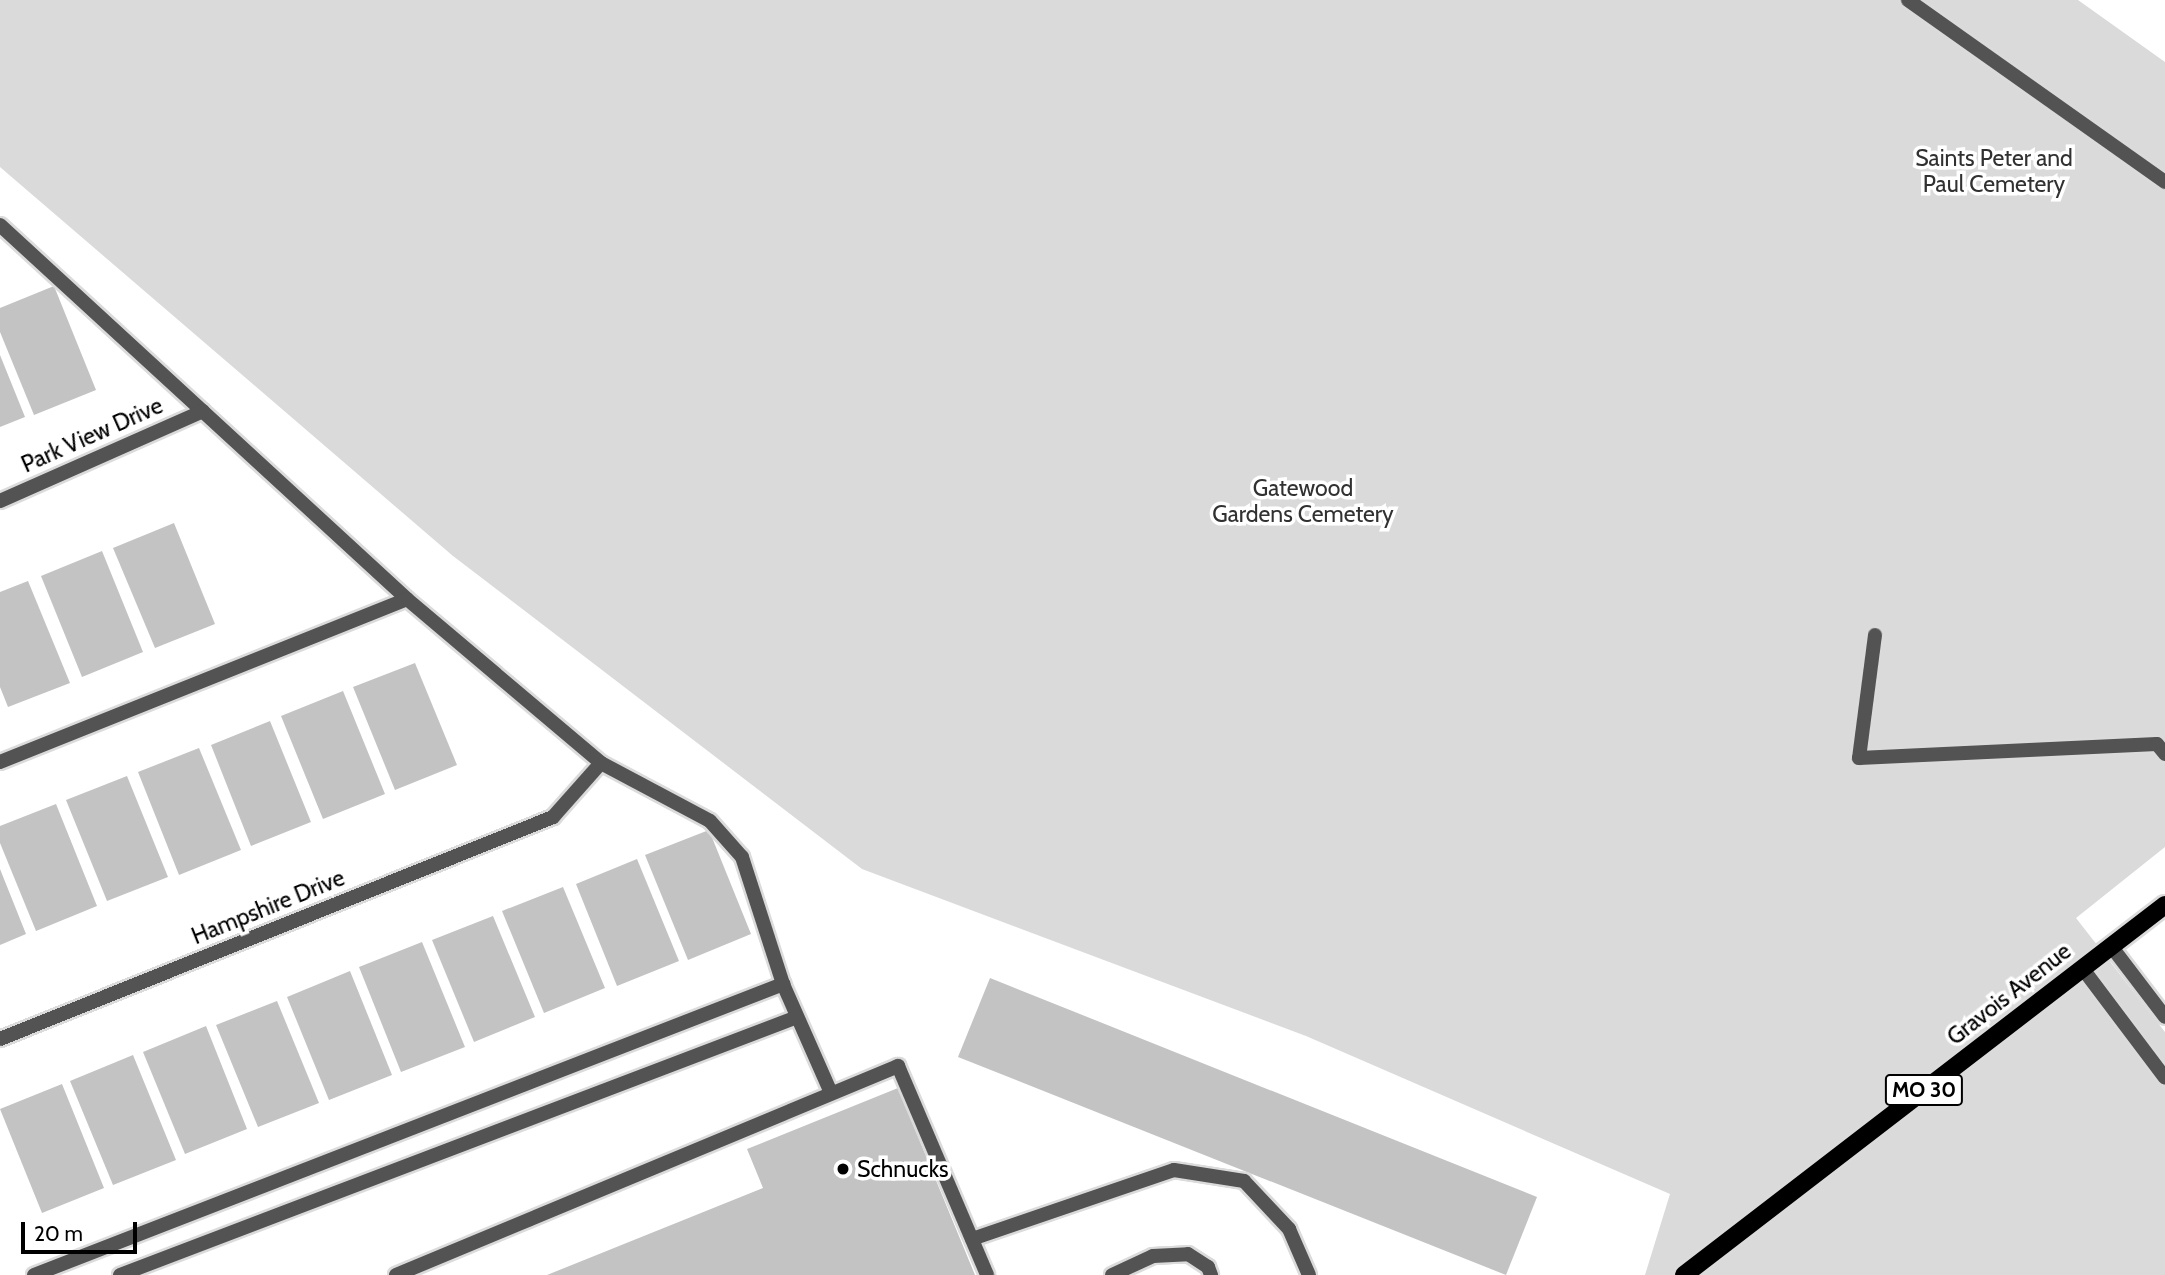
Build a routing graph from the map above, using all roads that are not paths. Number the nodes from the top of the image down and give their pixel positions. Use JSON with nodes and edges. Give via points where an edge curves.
{"nodes":[{"id":1,"x":1908,"y":0,"type":"edge"},
{"id":2,"x":2165,"y":182,"type":"edge"},
{"id":3,"x":0,"y":225,"type":"edge"},
{"id":4,"x":202,"y":411,"type":"junction"},
{"id":5,"x":0,"y":501,"type":"edge"},
{"id":6,"x":407,"y":599,"type":"junction"},
{"id":7,"x":1875,"y":635,"type":"dead end"},
{"id":8,"x":2165,"y":754,"type":"edge"},
{"id":9,"x":0,"y":761,"type":"edge"},
{"id":10,"x":601,"y":763,"type":"junction"},
{"id":11,"x":2165,"y":905,"type":"edge"},
{"id":12,"x":2111,"y":946,"type":"junction"},
{"id":13,"x":2082,"y":969,"type":"junction"},
{"id":14,"x":783,"y":984,"type":"junction"},
{"id":15,"x":797,"y":1017,"type":"junction"},
{"id":16,"x":2165,"y":1017,"type":"edge"},
{"id":17,"x":0,"y":1039,"type":"edge"},
{"id":18,"x":2165,"y":1078,"type":"edge"},
{"id":19,"x":831,"y":1093,"type":"junction"},
{"id":20,"x":972,"y":1240,"type":"junction"},
{"id":21,"x":34,"y":1275,"type":"edge"},
{"id":22,"x":120,"y":1275,"type":"edge"},
{"id":23,"x":395,"y":1275,"type":"edge"},
{"id":24,"x":987,"y":1275,"type":"edge"},
{"id":25,"x":1112,"y":1275,"type":"edge"},
{"id":26,"x":1211,"y":1275,"type":"edge"},
{"id":27,"x":1309,"y":1275,"type":"edge"},
{"id":28,"x":1684,"y":1275,"type":"edge"}],
"edges":[{"from":1,"to":2,"type":"street"},
{"from":3,"to":4,"type":"street"},
{"from":4,"to":5,"type":"street","name":"Park View Drive"},
{"from":4,"to":6,"type":"street"},
{"from":6,"to":9,"type":"street"},
{"from":6,"to":10,"type":"street"},
{"from":7,"to":8,"type":"street","via":[[1859,758],[2157,744]]},
{"from":10,"to":14,"type":"street","via":[[710,821],[742,857]]},
{"from":10,"to":17,"type":"street","name":"Hampshire Drive","via":[[553,817]]},
{"from":11,"to":12,"type":"main road","name":"Gravois Avenue","number":"MO 30"},
{"from":12,"to":13,"type":"main road","name":"Gravois Avenue","number":"MO 30"},
{"from":12,"to":16,"type":"street"},
{"from":13,"to":18,"type":"street"},
{"from":13,"to":28,"type":"main road","name":"Gravois Avenue","number":"MO 30"},
{"from":14,"to":15,"type":"street"},
{"from":14,"to":21,"type":"street"},
{"from":15,"to":19,"type":"street"},
{"from":15,"to":22,"type":"street"},
{"from":19,"to":20,"type":"street","via":[[898,1066]]},
{"from":19,"to":23,"type":"street"},
{"from":20,"to":24,"type":"street"},
{"from":20,"to":27,"type":"street","via":[[1174,1170],[1244,1181],[1289,1229]]},
{"from":25,"to":26,"type":"street","via":[[1153,1256],[1188,1254],[1208,1267]]}]}
